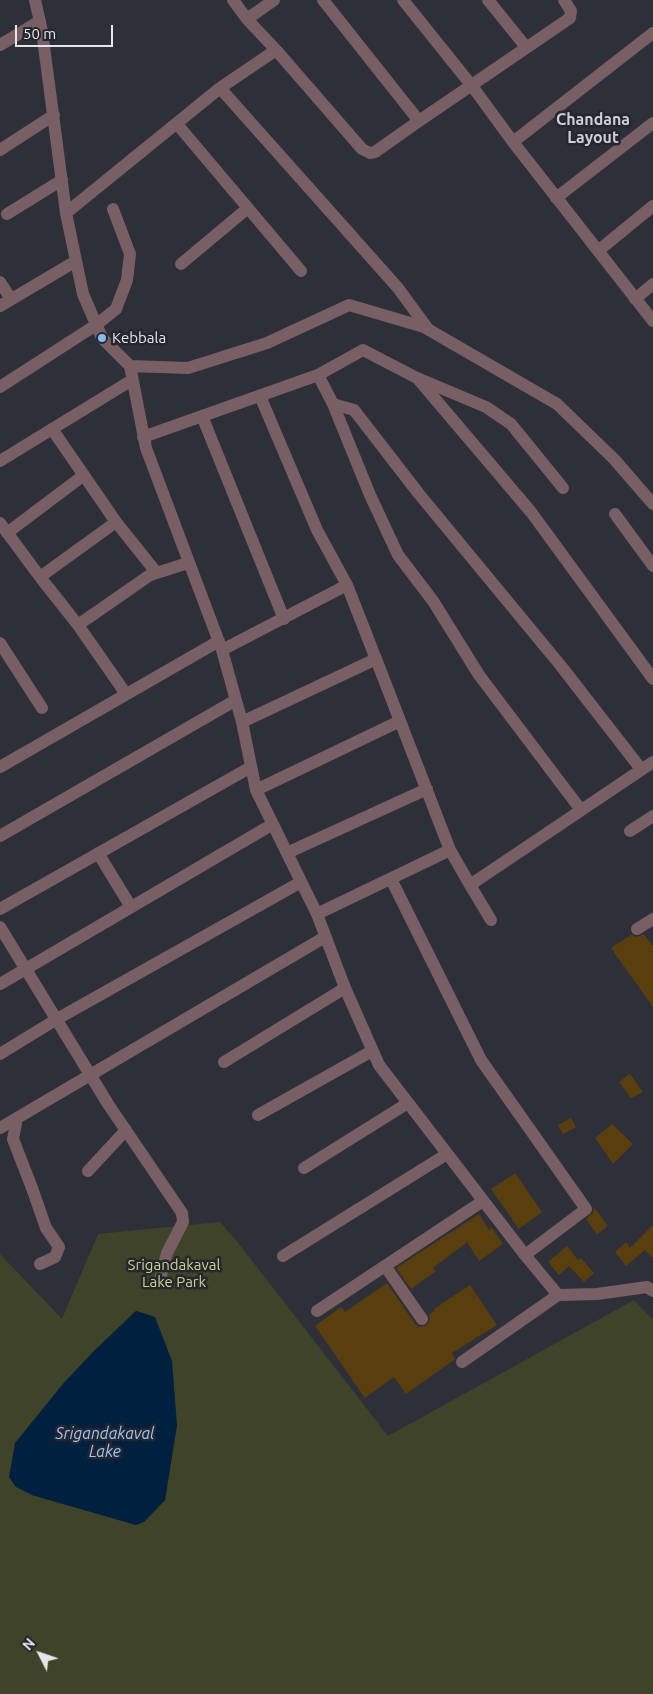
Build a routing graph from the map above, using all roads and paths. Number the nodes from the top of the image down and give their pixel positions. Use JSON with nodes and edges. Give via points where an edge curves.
{"nodes":[{"id":1,"x":35,"y":0,"type":"edge"},
{"id":2,"x":234,"y":0,"type":"edge"},
{"id":3,"x":274,"y":0,"type":"edge"},
{"id":4,"x":323,"y":0,"type":"edge"},
{"id":5,"x":403,"y":0,"type":"edge"},
{"id":6,"x":488,"y":0,"type":"edge"},
{"id":7,"x":564,"y":0,"type":"edge"},
{"id":8,"x":247,"y":19,"type":"junction"},
{"id":9,"x":41,"y":26,"type":"junction"},
{"id":10,"x":653,"y":33,"type":"edge"},
{"id":11,"x":0,"y":45,"type":"edge"},
{"id":12,"x":526,"y":47,"type":"junction"},
{"id":13,"x":276,"y":50,"type":"junction"},
{"id":14,"x":472,"y":86,"type":"junction"},
{"id":15,"x":220,"y":88,"type":"junction"},
{"id":16,"x":54,"y":115,"type":"junction"},
{"id":17,"x":419,"y":121,"type":"junction"},
{"id":18,"x":653,"y":123,"type":"edge"},
{"id":19,"x":177,"y":124,"type":"junction"},
{"id":20,"x":513,"y":142,"type":"junction"},
{"id":21,"x":0,"y":150,"type":"edge"},
{"id":22,"x":62,"y":180,"type":"junction"},
{"id":23,"x":556,"y":198,"type":"junction"},
{"id":24,"x":653,"y":206,"type":"edge"},
{"id":25,"x":248,"y":208,"type":"junction"},
{"id":26,"x":113,"y":209,"type":"dead end"},
{"id":27,"x":66,"y":213,"type":"junction"},
{"id":28,"x":7,"y":214,"type":"dead end"},
{"id":29,"x":598,"y":250,"type":"junction"},
{"id":30,"x":76,"y":261,"type":"junction"},
{"id":31,"x":181,"y":264,"type":"dead end"},
{"id":32,"x":301,"y":271,"type":"dead end"},
{"id":33,"x":0,"y":282,"type":"edge"},
{"id":34,"x":653,"y":284,"type":"edge"},
{"id":35,"x":635,"y":298,"type":"junction"},
{"id":36,"x":11,"y":299,"type":"junction"},
{"id":37,"x":0,"y":306,"type":"edge"},
{"id":38,"x":653,"y":321,"type":"edge"},
{"id":39,"x":96,"y":325,"type":"junction"},
{"id":40,"x":428,"y":329,"type":"junction"},
{"id":41,"x":130,"y":366,"type":"junction"},
{"id":42,"x":318,"y":375,"type":"junction"},
{"id":43,"x":417,"y":378,"type":"junction"},
{"id":44,"x":132,"y":380,"type":"junction"},
{"id":45,"x":0,"y":387,"type":"edge"},
{"id":46,"x":260,"y":396,"type":"junction"},
{"id":47,"x":333,"y":404,"type":"junction"},
{"id":48,"x":202,"y":416,"type":"junction"},
{"id":49,"x":52,"y":429,"type":"junction"},
{"id":50,"x":143,"y":437,"type":"junction"},
{"id":51,"x":0,"y":461,"type":"edge"},
{"id":52,"x":84,"y":475,"type":"junction"},
{"id":53,"x":563,"y":488,"type":"dead end"},
{"id":54,"x":653,"y":504,"type":"edge"},
{"id":55,"x":615,"y":514,"type":"dead end"},
{"id":56,"x":116,"y":522,"type":"junction"},
{"id":57,"x":4,"y":528,"type":"edge"},
{"id":58,"x":188,"y":563,"type":"junction"},
{"id":59,"x":653,"y":566,"type":"edge"},
{"id":60,"x":156,"y":572,"type":"junction"},
{"id":61,"x":40,"y":577,"type":"junction"},
{"id":62,"x":347,"y":585,"type":"junction"},
{"id":63,"x":284,"y":619,"type":"junction"},
{"id":64,"x":78,"y":625,"type":"junction"},
{"id":65,"x":0,"y":643,"type":"edge"},
{"id":66,"x":220,"y":646,"type":"junction"},
{"id":67,"x":376,"y":659,"type":"junction"},
{"id":68,"x":653,"y":679,"type":"edge"},
{"id":69,"x":126,"y":694,"type":"junction"},
{"id":70,"x":236,"y":700,"type":"junction"},
{"id":71,"x":42,"y":708,"type":"dead end"},
{"id":72,"x":400,"y":721,"type":"junction"},
{"id":73,"x":242,"y":722,"type":"junction"},
{"id":74,"x":653,"y":762,"type":"edge"},
{"id":75,"x":0,"y":767,"type":"edge"},
{"id":76,"x":251,"y":767,"type":"junction"},
{"id":77,"x":642,"y":769,"type":"junction"},
{"id":78,"x":426,"y":789,"type":"junction"},
{"id":79,"x":256,"y":790,"type":"junction"},
{"id":80,"x":581,"y":810,"type":"junction"},
{"id":81,"x":653,"y":816,"type":"edge"},
{"id":82,"x":273,"y":824,"type":"junction"},
{"id":83,"x":630,"y":831,"type":"dead end"},
{"id":84,"x":0,"y":836,"type":"edge"},
{"id":85,"x":450,"y":850,"type":"junction"},
{"id":86,"x":287,"y":853,"type":"junction"},
{"id":87,"x":98,"y":854,"type":"junction"},
{"id":88,"x":391,"y":879,"type":"junction"},
{"id":89,"x":301,"y":882,"type":"junction"},
{"id":90,"x":470,"y":886,"type":"junction"},
{"id":91,"x":131,"y":907,"type":"junction"},
{"id":92,"x":0,"y":909,"type":"edge"},
{"id":93,"x":317,"y":914,"type":"junction"},
{"id":94,"x":653,"y":919,"type":"edge"},
{"id":95,"x":491,"y":920,"type":"dead end"},
{"id":96,"x":0,"y":927,"type":"edge"},
{"id":97,"x":637,"y":929,"type":"dead end"},
{"id":98,"x":325,"y":937,"type":"junction"},
{"id":99,"x":26,"y":969,"type":"junction"},
{"id":100,"x":0,"y":984,"type":"edge"},
{"id":101,"x":345,"y":988,"type":"junction"},
{"id":102,"x":57,"y":1019,"type":"junction"},
{"id":103,"x":372,"y":1051,"type":"junction"},
{"id":104,"x":0,"y":1054,"type":"edge"},
{"id":105,"x":224,"y":1062,"type":"dead end"},
{"id":106,"x":91,"y":1074,"type":"junction"},
{"id":107,"x":408,"y":1104,"type":"junction"},
{"id":108,"x":258,"y":1115,"type":"dead end"},
{"id":109,"x":17,"y":1118,"type":"junction"},
{"id":110,"x":0,"y":1128,"type":"edge"},
{"id":111,"x":126,"y":1130,"type":"junction"},
{"id":112,"x":447,"y":1154,"type":"junction"},
{"id":113,"x":304,"y":1168,"type":"dead end"},
{"id":114,"x":88,"y":1172,"type":"dead end"},
{"id":115,"x":482,"y":1201,"type":"junction"},
{"id":116,"x":524,"y":1255,"type":"junction"},
{"id":117,"x":283,"y":1256,"type":"dead end"},
{"id":118,"x":40,"y":1264,"type":"dead end"},
{"id":119,"x":385,"y":1266,"type":"junction"},
{"id":120,"x":161,"y":1276,"type":"dead end"},
{"id":121,"x":653,"y":1292,"type":"edge"},
{"id":122,"x":558,"y":1295,"type":"junction"},
{"id":123,"x":317,"y":1311,"type":"dead end"},
{"id":124,"x":422,"y":1319,"type":"dead end"},
{"id":125,"x":462,"y":1362,"type":"dead end"}],
"edges":[{"from":1,"to":9,"type":"street"},
{"from":2,"to":8,"type":"street"},
{"from":3,"to":8,"type":"street"},
{"from":4,"to":17,"type":"street"},
{"from":5,"to":14,"type":"street"},
{"from":6,"to":12,"type":"street"},
{"from":7,"to":12,"type":"street","via":[[572,11],[570,18]]},
{"from":8,"to":13,"type":"street"},
{"from":9,"to":11,"type":"street"},
{"from":9,"to":16,"type":"street"},
{"from":10,"to":20,"type":"street"},
{"from":12,"to":14,"type":"street"},
{"from":13,"to":15,"type":"street"},
{"from":13,"to":17,"type":"street","via":[[366,152],[375,152]]},
{"from":14,"to":17,"type":"street"},
{"from":14,"to":20,"type":"street"},
{"from":15,"to":19,"type":"street"},
{"from":15,"to":40,"type":"street","via":[[398,288]]},
{"from":16,"to":21,"type":"street"},
{"from":16,"to":22,"type":"street"},
{"from":18,"to":23,"type":"street"},
{"from":19,"to":25,"type":"street"},
{"from":19,"to":27,"type":"street"},
{"from":20,"to":23,"type":"street"},
{"from":22,"to":27,"type":"street"},
{"from":22,"to":28,"type":"street"},
{"from":23,"to":29,"type":"street"},
{"from":24,"to":29,"type":"street"},
{"from":25,"to":31,"type":"street"},
{"from":25,"to":32,"type":"street"},
{"from":26,"to":39,"type":"street","via":[[130,254],[127,280],[116,310]]},
{"from":27,"to":30,"type":"street"},
{"from":29,"to":35,"type":"street"},
{"from":30,"to":36,"type":"street"},
{"from":30,"to":39,"type":"street","via":[[83,294]]},
{"from":33,"to":36,"type":"street"},
{"from":34,"to":35,"type":"street"},
{"from":35,"to":38,"type":"street"},
{"from":36,"to":37,"type":"street"},
{"from":39,"to":41,"type":"street","via":[[102,338]]},
{"from":39,"to":45,"type":"street"},
{"from":40,"to":41,"type":"street","via":[[349,305],[267,343],[188,368]]},
{"from":40,"to":54,"type":"street","via":[[558,404],[614,459]]},
{"from":41,"to":44,"type":"street"},
{"from":42,"to":43,"type":"street","via":[[363,350]]},
{"from":42,"to":46,"type":"street"},
{"from":42,"to":47,"type":"street"},
{"from":43,"to":53,"type":"street","via":[[486,407],[512,424]]},
{"from":43,"to":68,"type":"street","via":[[531,512]]},
{"from":44,"to":49,"type":"street"},
{"from":44,"to":50,"type":"street"},
{"from":46,"to":48,"type":"street"},
{"from":46,"to":62,"type":"street","via":[[317,530]]},
{"from":47,"to":77,"type":"street","via":[[354,410]]},
{"from":47,"to":80,"type":"street","via":[[398,555],[433,601],[479,675]]},
{"from":48,"to":50,"type":"street"},
{"from":48,"to":63,"type":"street"},
{"from":49,"to":51,"type":"street"},
{"from":49,"to":52,"type":"street"},
{"from":50,"to":58,"type":"street"},
{"from":52,"to":56,"type":"street"},
{"from":52,"to":57,"type":"street"},
{"from":55,"to":59,"type":"street"},
{"from":56,"to":60,"type":"street"},
{"from":56,"to":61,"type":"street"},
{"from":57,"to":61,"type":"street"},
{"from":58,"to":60,"type":"street"},
{"from":58,"to":66,"type":"street"},
{"from":60,"to":64,"type":"street"},
{"from":61,"to":64,"type":"street"},
{"from":62,"to":63,"type":"street"},
{"from":62,"to":67,"type":"street"},
{"from":63,"to":66,"type":"street"},
{"from":64,"to":69,"type":"street"},
{"from":65,"to":71,"type":"street"},
{"from":66,"to":69,"type":"street"},
{"from":66,"to":70,"type":"street"},
{"from":67,"to":72,"type":"street"},
{"from":67,"to":73,"type":"street"},
{"from":69,"to":75,"type":"street"},
{"from":70,"to":73,"type":"street"},
{"from":70,"to":84,"type":"street"},
{"from":72,"to":78,"type":"street"},
{"from":72,"to":79,"type":"street"},
{"from":73,"to":76,"type":"street"},
{"from":74,"to":77,"type":"street"},
{"from":76,"to":79,"type":"street"},
{"from":76,"to":87,"type":"street"},
{"from":77,"to":80,"type":"street"},
{"from":78,"to":85,"type":"street"},
{"from":78,"to":86,"type":"street"},
{"from":79,"to":82,"type":"street"},
{"from":80,"to":90,"type":"street"},
{"from":81,"to":83,"type":"street"},
{"from":82,"to":86,"type":"street"},
{"from":82,"to":91,"type":"street"},
{"from":85,"to":88,"type":"street"},
{"from":85,"to":90,"type":"street"},
{"from":86,"to":89,"type":"street"},
{"from":87,"to":91,"type":"street"},
{"from":87,"to":92,"type":"street"},
{"from":88,"to":93,"type":"street"},
{"from":88,"to":116,"type":"street","via":[[481,1060],[586,1209]]},
{"from":89,"to":93,"type":"street"},
{"from":89,"to":102,"type":"street"},
{"from":90,"to":95,"type":"street"},
{"from":91,"to":99,"type":"street"},
{"from":93,"to":98,"type":"street"},
{"from":94,"to":97,"type":"street"},
{"from":96,"to":99,"type":"street"},
{"from":98,"to":101,"type":"street"},
{"from":98,"to":106,"type":"street"},
{"from":99,"to":100,"type":"street"},
{"from":99,"to":102,"type":"street"},
{"from":101,"to":103,"type":"street"},
{"from":101,"to":105,"type":"street"},
{"from":102,"to":104,"type":"street"},
{"from":102,"to":106,"type":"street"},
{"from":103,"to":107,"type":"street"},
{"from":103,"to":108,"type":"street"},
{"from":106,"to":109,"type":"street"},
{"from":106,"to":111,"type":"street"},
{"from":107,"to":112,"type":"street"},
{"from":107,"to":113,"type":"street"},
{"from":109,"to":110,"type":"street"},
{"from":109,"to":118,"type":"street","via":[[13,1140],[46,1228],[59,1247],[55,1257]]},
{"from":111,"to":114,"type":"street"},
{"from":111,"to":120,"type":"street","via":[[182,1213],[183,1222],[167,1253]]},
{"from":112,"to":115,"type":"street"},
{"from":112,"to":117,"type":"street"},
{"from":115,"to":116,"type":"street"},
{"from":115,"to":119,"type":"street"},
{"from":116,"to":122,"type":"street"},
{"from":119,"to":123,"type":"street"},
{"from":119,"to":124,"type":"street"},
{"from":121,"to":122,"type":"street","via":[[647,1287]]},
{"from":122,"to":125,"type":"street"}]}
